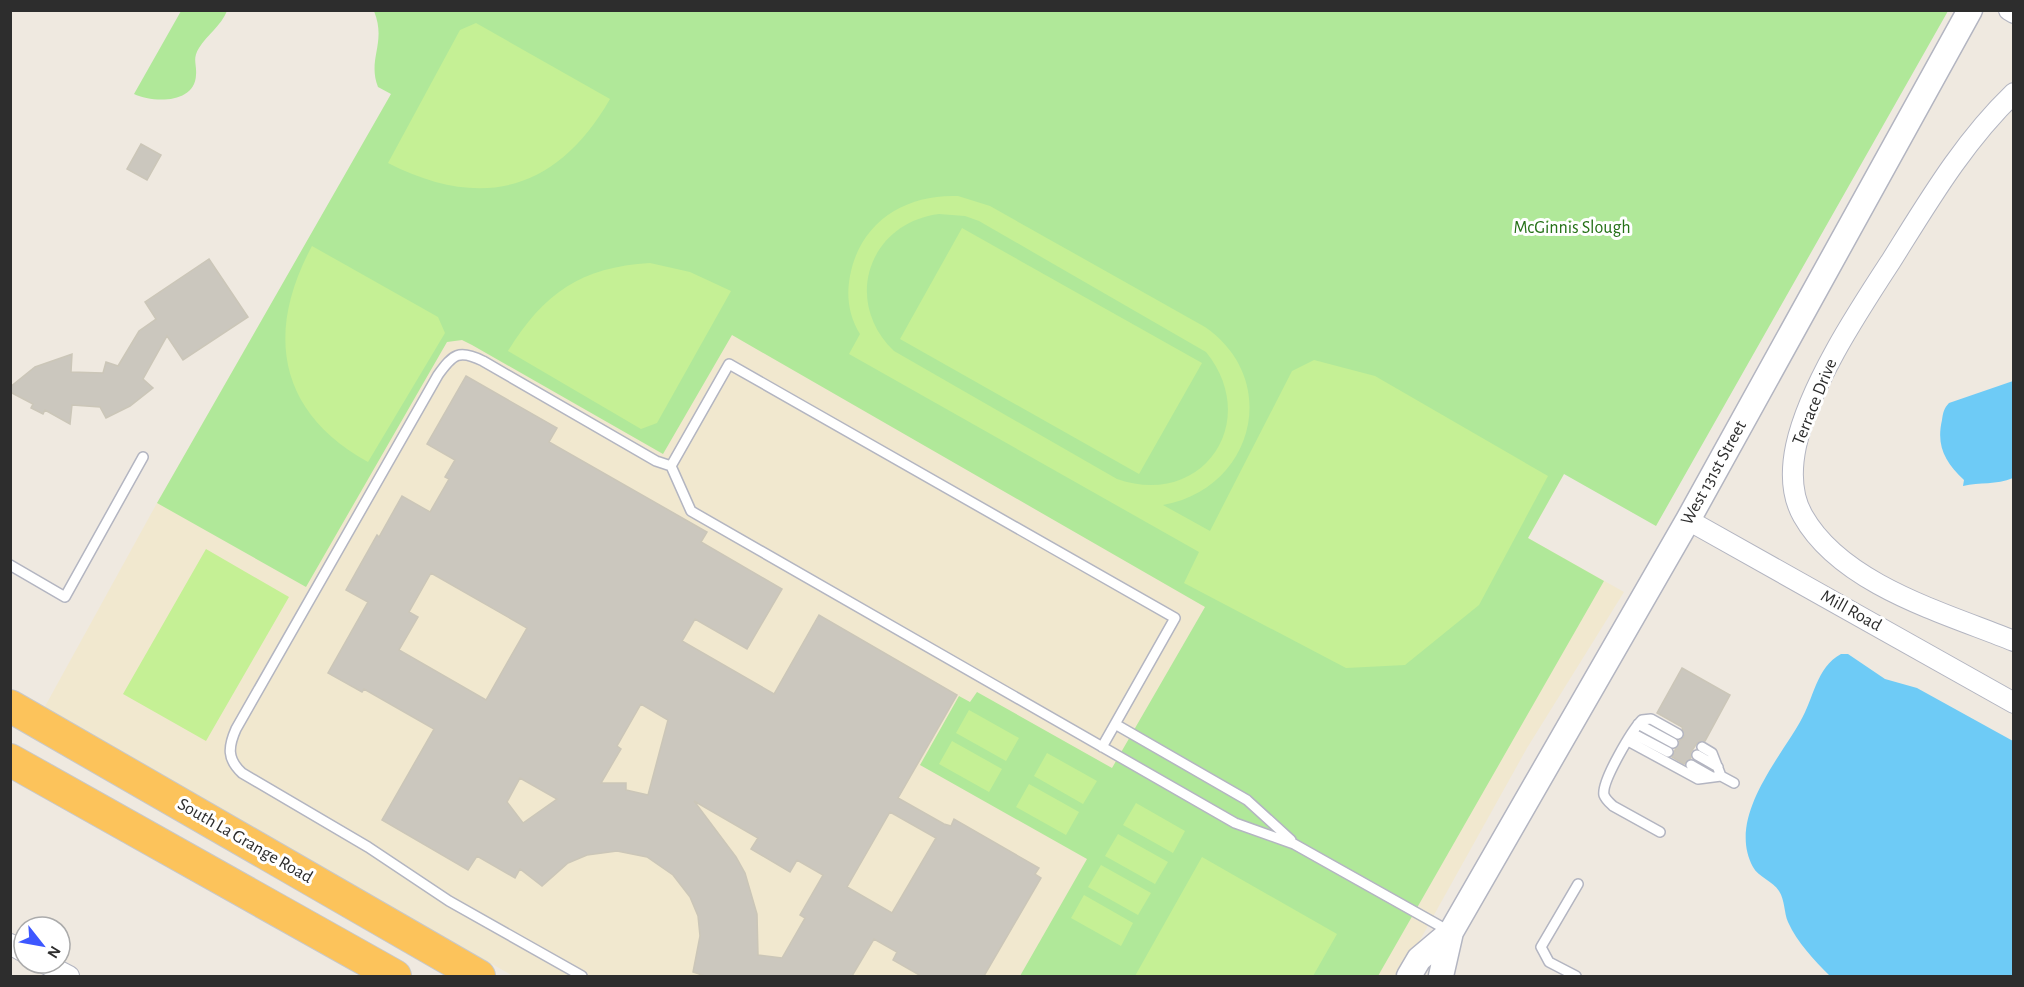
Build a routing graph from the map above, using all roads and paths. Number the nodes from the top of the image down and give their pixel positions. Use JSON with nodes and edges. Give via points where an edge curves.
{"nodes":[{"id":1,"x":1970,"y":10,"type":"edge"},
{"id":2,"x":2009,"y":10,"type":"edge"},
{"id":3,"x":2013,"y":13,"type":"edge"},
{"id":4,"x":2013,"y":93,"type":"edge"},
{"id":5,"x":143,"y":458,"type":"dead end"},
{"id":6,"x":671,"y":466,"type":"junction"},
{"id":7,"x":1688,"y":520,"type":"junction"},
{"id":8,"x":10,"y":566,"type":"edge"},
{"id":9,"x":2013,"y":641,"type":"edge"},
{"id":10,"x":2013,"y":703,"type":"edge"},
{"id":11,"x":10,"y":706,"type":"edge"},
{"id":12,"x":1115,"y":724,"type":"junction"},
{"id":13,"x":1638,"y":724,"type":"junction"},
{"id":14,"x":1678,"y":734,"type":"dead end"},
{"id":15,"x":1630,"y":737,"type":"junction"},
{"id":16,"x":1673,"y":743,"type":"dead end"},
{"id":17,"x":1102,"y":747,"type":"junction"},
{"id":18,"x":1699,"y":751,"type":"dead end"},
{"id":19,"x":1668,"y":752,"type":"dead end"},
{"id":20,"x":10,"y":760,"type":"edge"},
{"id":21,"x":1691,"y":765,"type":"dead end"},
{"id":22,"x":1717,"y":773,"type":"junction"},
{"id":23,"x":1734,"y":783,"type":"dead end"},
{"id":24,"x":1660,"y":832,"type":"dead end"},
{"id":25,"x":1294,"y":844,"type":"junction"},
{"id":26,"x":1578,"y":884,"type":"dead end"},
{"id":27,"x":1451,"y":933,"type":"junction"},
{"id":28,"x":395,"y":976,"type":"edge"},
{"id":29,"x":479,"y":976,"type":"edge"},
{"id":30,"x":582,"y":976,"type":"edge"},
{"id":31,"x":1409,"y":976,"type":"edge"},
{"id":32,"x":1441,"y":976,"type":"edge"},
{"id":33,"x":1576,"y":976,"type":"edge"}],
"edges":[{"from":1,"to":7,"type":"street","name":"West 131st Street"},
{"from":2,"to":3,"type":"street"},
{"from":4,"to":9,"type":"street","name":"Terrace Drive","via":[[1945,176],[1851,322],[1804,421],[1792,469],[1794,495],[1803,516],[1838,557],[1900,595]]},
{"from":5,"to":8,"type":"lane","via":[[65,597]]},
{"from":6,"to":12,"type":"lane","via":[[729,364],[1175,618]]},
{"from":6,"to":17,"type":"lane","via":[[691,511]]},
{"from":6,"to":30,"type":"lane","via":[[473,356],[464,354],[450,359],[236,729],[229,750],[242,773],[368,847],[449,901]]},
{"from":7,"to":10,"type":"street","name":"Mill Road"},
{"from":7,"to":27,"type":"street","name":"West 131st Street"},
{"from":11,"to":29,"type":"highway","name":"South La Grange Road"},
{"from":12,"to":17,"type":"lane"},
{"from":12,"to":25,"type":"lane","via":[[1247,800]]},
{"from":13,"to":14,"type":"lane","via":[[1651,719]]},
{"from":13,"to":15,"type":"lane"},
{"from":13,"to":16,"type":"lane"},
{"from":15,"to":19,"type":"lane"},
{"from":15,"to":22,"type":"lane","via":[[1698,779]]},
{"from":15,"to":24,"type":"lane","via":[[1608,776],[1604,795],[1613,806]]},
{"from":17,"to":25,"type":"lane","via":[[1235,823]]},
{"from":18,"to":22,"type":"lane"},
{"from":20,"to":28,"type":"highway"},
{"from":21,"to":22,"type":"lane"},
{"from":22,"to":23,"type":"lane"},
{"from":25,"to":27,"type":"lane"},
{"from":26,"to":33,"type":"lane","via":[[1541,947],[1549,962]]},
{"from":27,"to":31,"type":"street","name":"West 131st Street","via":[[1419,959]]},
{"from":27,"to":32,"type":"street","name":"West 131st Street"}]}
